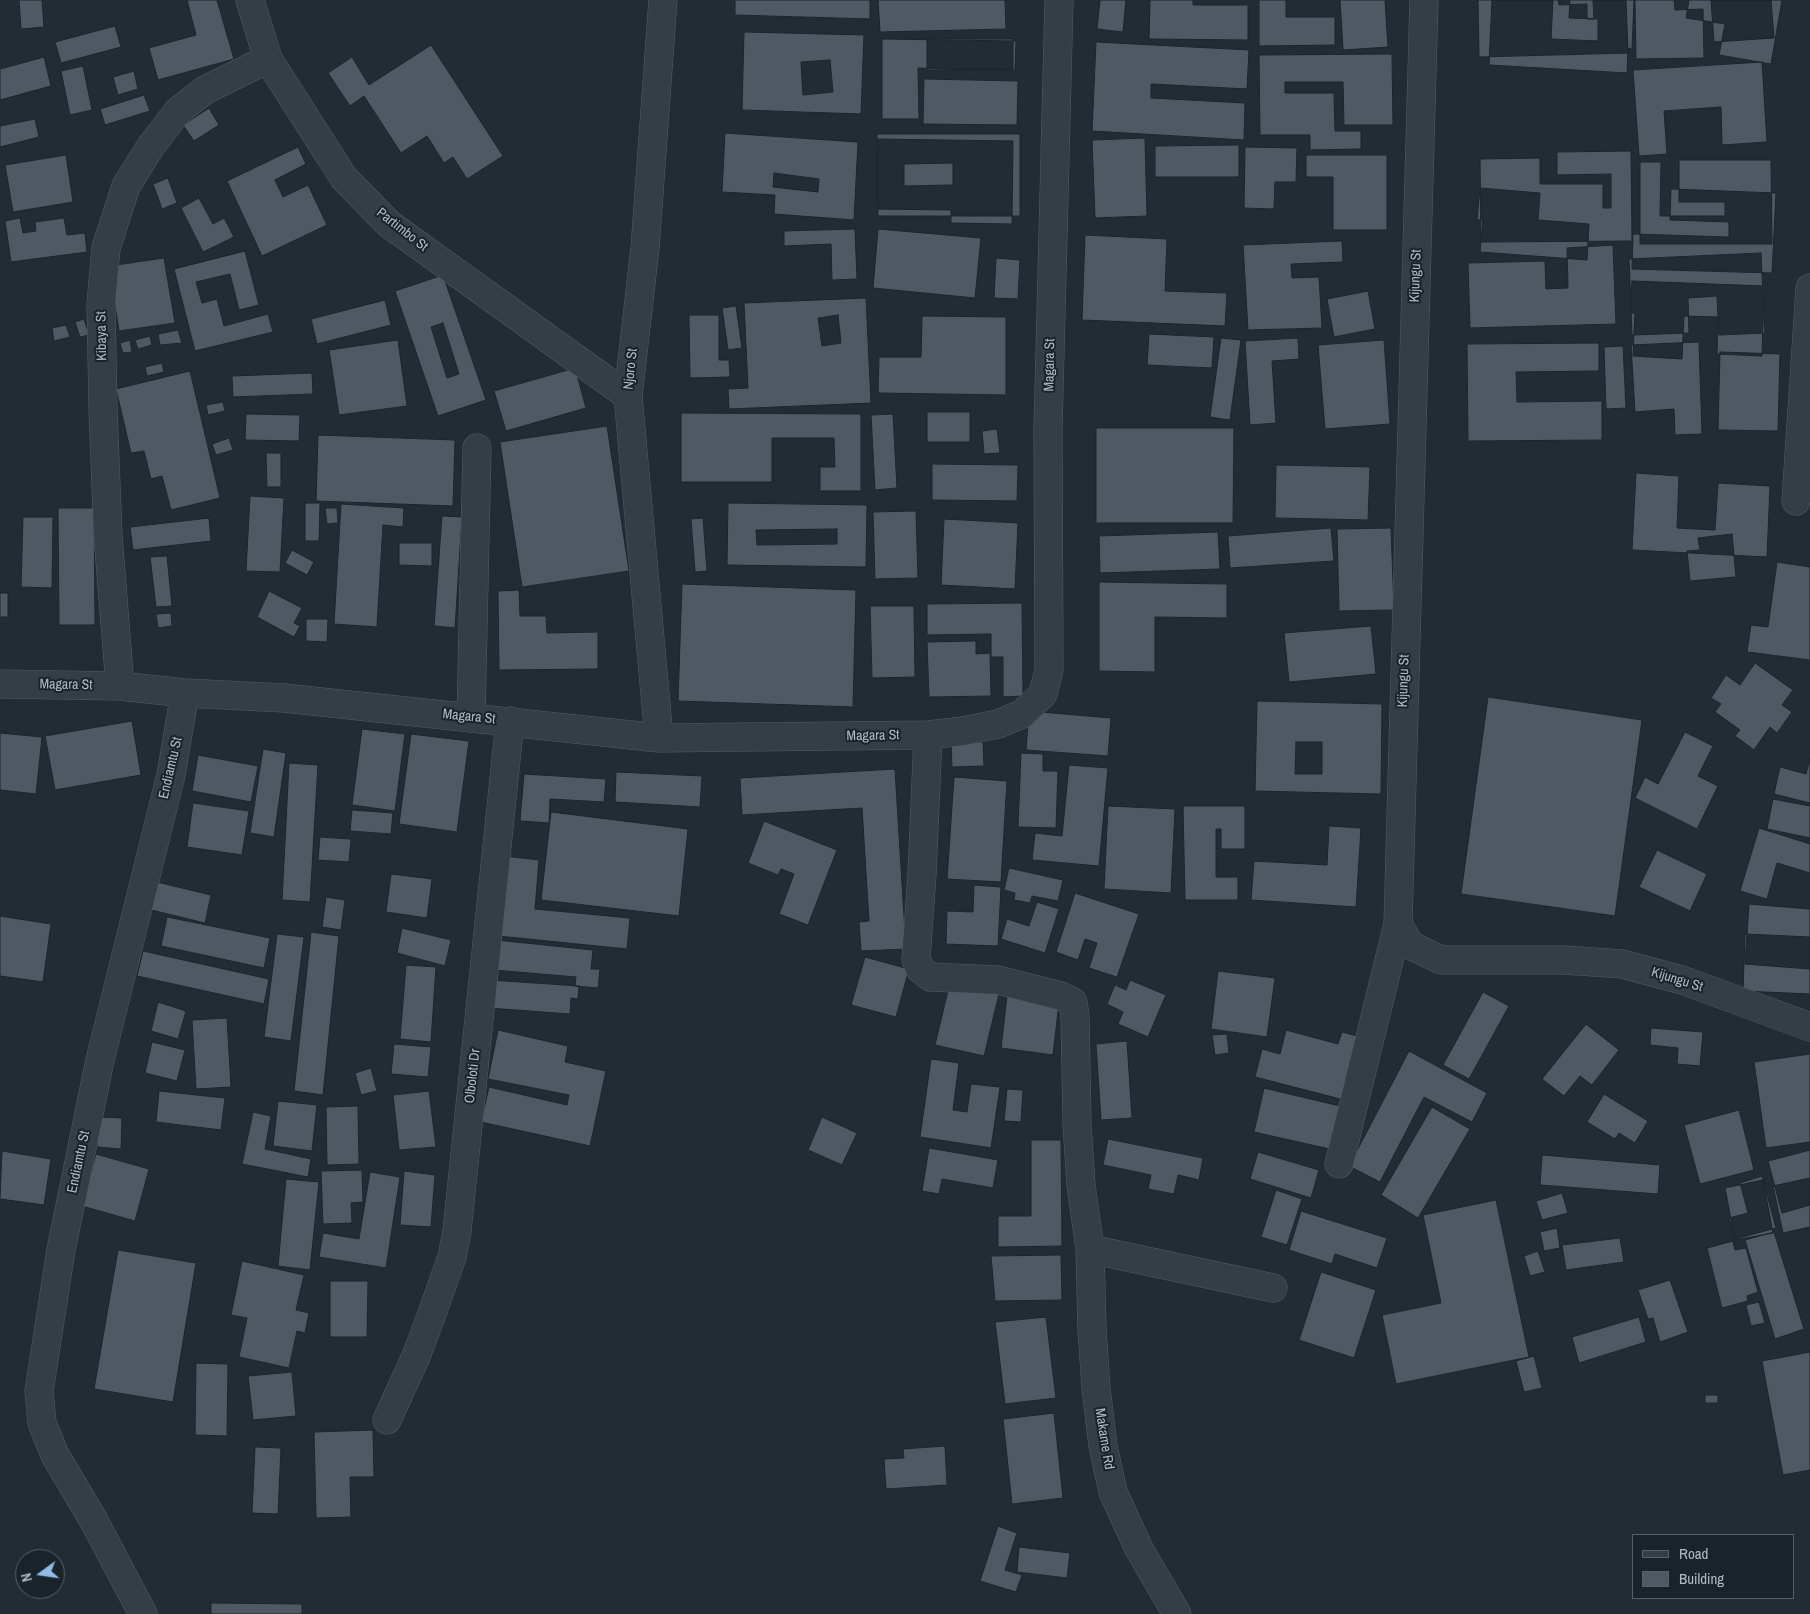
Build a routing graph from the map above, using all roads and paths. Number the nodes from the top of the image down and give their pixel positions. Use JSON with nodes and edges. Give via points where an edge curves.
{"nodes":[{"id":1,"x":250,"y":0,"type":"edge"},
{"id":2,"x":663,"y":0,"type":"edge"},
{"id":3,"x":1059,"y":0,"type":"edge"},
{"id":4,"x":1424,"y":0,"type":"edge"},
{"id":5,"x":268,"y":59,"type":"junction"},
{"id":6,"x":1810,"y":288,"type":"edge"},
{"id":7,"x":628,"y":396,"type":"junction"},
{"id":8,"x":477,"y":448,"type":"dead end"},
{"id":9,"x":1796,"y":501,"type":"dead end"},
{"id":10,"x":0,"y":684,"type":"edge"},
{"id":11,"x":120,"y":686,"type":"junction"},
{"id":12,"x":186,"y":693,"type":"junction"},
{"id":13,"x":471,"y":717,"type":"junction"},
{"id":14,"x":510,"y":721,"type":"junction"},
{"id":15,"x":928,"y":735,"type":"junction"},
{"id":16,"x":659,"y":738,"type":"junction"},
{"id":17,"x":1398,"y":924,"type":"junction"},
{"id":18,"x":1810,"y":1028,"type":"edge"},
{"id":19,"x":1339,"y":1164,"type":"dead end"},
{"id":20,"x":1090,"y":1249,"type":"junction"},
{"id":21,"x":1273,"y":1288,"type":"dead end"},
{"id":22,"x":387,"y":1420,"type":"dead end"},
{"id":23,"x":143,"y":1614,"type":"edge"},
{"id":24,"x":1177,"y":1614,"type":"edge"}],
"edges":[{"from":1,"to":5,"type":"street","name":"Partimbo St"},
{"from":2,"to":7,"type":"street","name":"Njoro St","via":[[645,248]]},
{"from":3,"to":15,"type":"street","name":"Magara St","via":[[1048,430],[1049,670],[1043,694],[1022,714],[998,724]]},
{"from":4,"to":17,"type":"street","name":"Kijungu St"},
{"from":5,"to":7,"type":"street","name":"Partimbo St","via":[[344,178],[389,224]]},
{"from":5,"to":11,"type":"street","name":"Kibaya St","via":[[205,90],[178,111],[126,186],[106,248],[101,304],[103,409],[108,536]]},
{"from":6,"to":9,"type":"street"},
{"from":7,"to":16,"type":"street","name":"Njoro St"},
{"from":8,"to":13,"type":"street"},
{"from":10,"to":11,"type":"street","name":"Magara St"},
{"from":11,"to":12,"type":"street","name":"Magara St"},
{"from":12,"to":13,"type":"street","name":"Magara St","via":[[284,698]]},
{"from":12,"to":23,"type":"street","name":"Endiamtu St","via":[[171,775],[100,1060],[61,1250],[39,1391],[42,1423],[56,1455]]},
{"from":13,"to":14,"type":"street","name":"Magara St"},
{"from":14,"to":16,"type":"street","name":"Magara St"},
{"from":14,"to":22,"type":"street","name":"Olboloti Dr","via":[[457,1231],[452,1257],[430,1319]]},
{"from":15,"to":16,"type":"street","name":"Magara St"},
{"from":15,"to":20,"type":"street","name":"Makame Rd","via":[[916,959],[920,970],[930,977],[998,980],[1061,996],[1072,1002],[1081,1185]]},
{"from":17,"to":18,"type":"street","name":"Kijungu St","via":[[1410,945],[1441,960],[1564,960],[1622,964],[1682,980]]},
{"from":17,"to":19,"type":"street"},
{"from":20,"to":21,"type":"street"},
{"from":20,"to":24,"type":"street","name":"Makame Rd","via":[[1096,1388],[1113,1492],[1139,1549]]}]}
